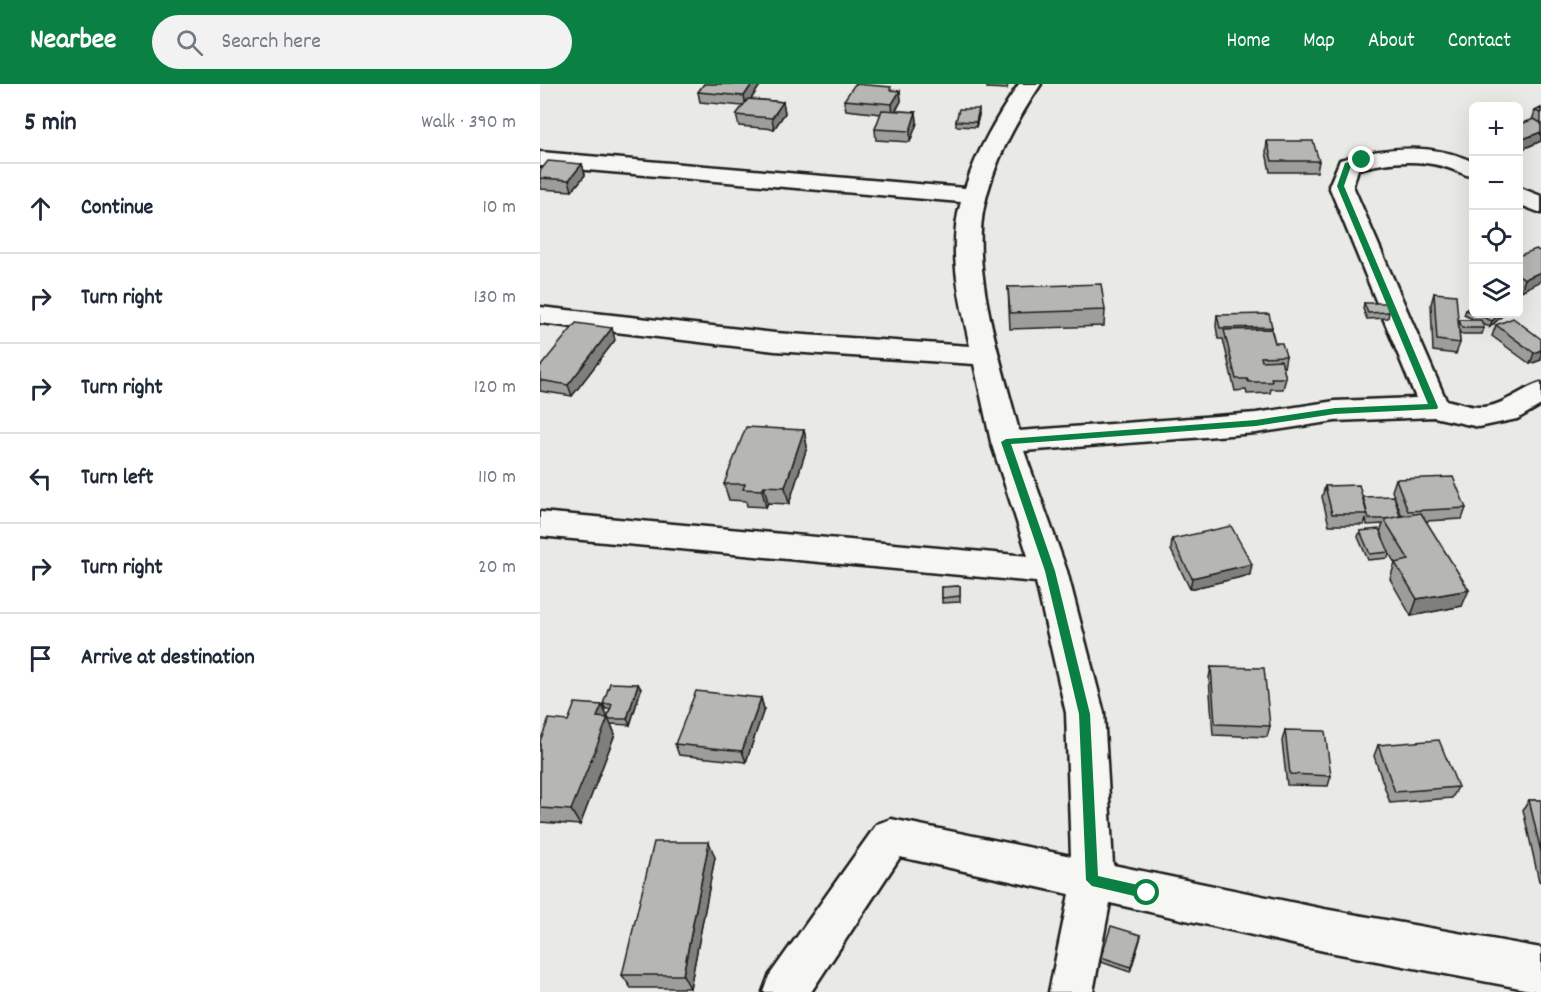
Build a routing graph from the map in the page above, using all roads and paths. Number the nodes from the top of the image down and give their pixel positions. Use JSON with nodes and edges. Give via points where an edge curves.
{"nodes":[{"id":1,"x":1030,"y":84,"type":"edge"},
{"id":2,"x":540,"y":159,"type":"edge"},
{"id":3,"x":1469,"y":168,"type":"edge"},
{"id":4,"x":974,"y":196,"type":"junction"},
{"id":5,"x":1523,"y":197,"type":"edge"},
{"id":6,"x":1541,"y":206,"type":"edge"},
{"id":7,"x":540,"y":315,"type":"edge"},
{"id":8,"x":986,"y":356,"type":"junction"},
{"id":9,"x":1541,"y":393,"type":"edge"},
{"id":10,"x":1434,"y":407,"type":"junction"},
{"id":11,"x":1006,"y":442,"type":"junction"},
{"id":12,"x":540,"y":524,"type":"edge"},
{"id":13,"x":1050,"y":571,"type":"junction"},
{"id":14,"x":1092,"y":880,"type":"junction"},
{"id":15,"x":1541,"y":970,"type":"edge"},
{"id":16,"x":785,"y":992,"type":"edge"},
{"id":17,"x":1071,"y":992,"type":"edge"}],
"edges":[{"from":1,"to":4,"type":"street","via":[[984,164]]},
{"from":2,"to":4,"type":"street"},
{"from":3,"to":10,"type":"street","via":[[1431,155],[1362,160],[1348,165],[1341,186]]},
{"from":4,"to":8,"type":"street","via":[[968,245],[973,298]]},
{"from":5,"to":6,"type":"street"},
{"from":7,"to":8,"type":"street","via":[[776,342]]},
{"from":8,"to":11,"type":"street"},
{"from":9,"to":10,"type":"street","via":[[1506,412],[1479,417]]},
{"from":10,"to":11,"type":"street","via":[[1335,411],[1256,423]]},
{"from":11,"to":13,"type":"street"},
{"from":12,"to":13,"type":"street"},
{"from":13,"to":14,"type":"street","via":[[1085,714]]},
{"from":14,"to":15,"type":"street","via":[[1324,930]]},
{"from":14,"to":16,"type":"street","via":[[891,837]]},
{"from":14,"to":17,"type":"street"}]}
